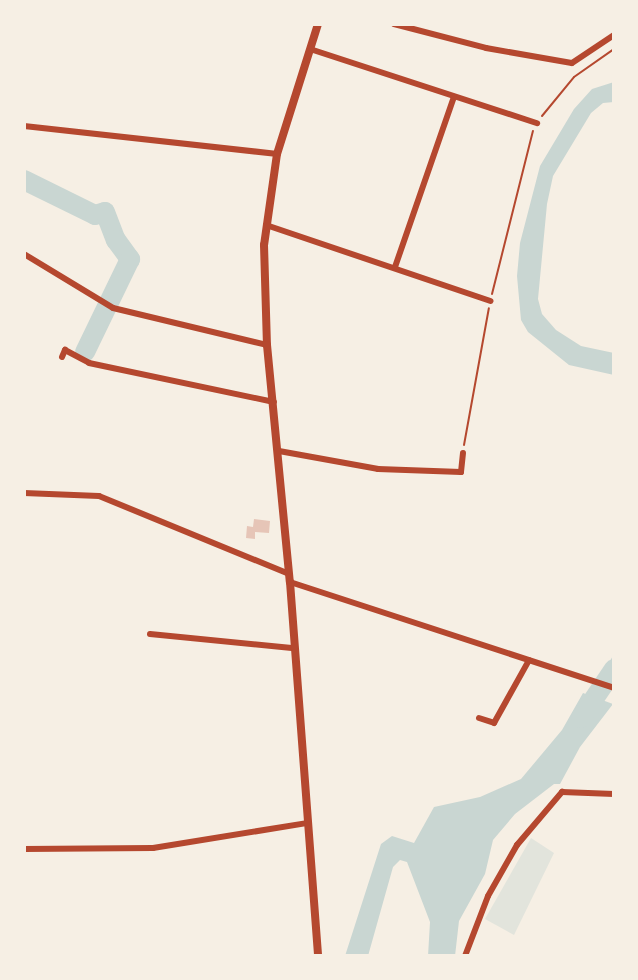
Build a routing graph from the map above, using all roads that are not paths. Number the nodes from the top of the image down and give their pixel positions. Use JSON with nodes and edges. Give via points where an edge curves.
{"nodes":[{"id":1,"x":318,"y":24,"type":"edge"},
{"id":2,"x":394,"y":24,"type":"edge"},
{"id":3,"x":614,"y":35,"type":"edge"},
{"id":4,"x":310,"y":49,"type":"junction"},
{"id":5,"x":454,"y":97,"type":"junction"},
{"id":6,"x":537,"y":123,"type":"road end"},
{"id":7,"x":24,"y":126,"type":"edge"},
{"id":8,"x":277,"y":154,"type":"junction"},
{"id":9,"x":266,"y":225,"type":"junction"},
{"id":10,"x":24,"y":254,"type":"edge"},
{"id":11,"x":395,"y":267,"type":"junction"},
{"id":12,"x":490,"y":301,"type":"road end"},
{"id":13,"x":267,"y":345,"type":"junction"},
{"id":14,"x":62,"y":357,"type":"dead end"},
{"id":15,"x":274,"y":402,"type":"junction"},
{"id":16,"x":279,"y":451,"type":"junction"},
{"id":17,"x":463,"y":453,"type":"road end"},
{"id":18,"x":24,"y":493,"type":"edge"},
{"id":19,"x":290,"y":578,"type":"junction"},
{"id":20,"x":150,"y":634,"type":"dead end"},
{"id":21,"x":294,"y":648,"type":"junction"},
{"id":22,"x":529,"y":660,"type":"junction"},
{"id":23,"x":614,"y":688,"type":"edge"},
{"id":24,"x":479,"y":718,"type":"dead end"},
{"id":25,"x":614,"y":794,"type":"edge"},
{"id":26,"x":308,"y":823,"type":"junction"},
{"id":27,"x":24,"y":849,"type":"edge"},
{"id":28,"x":318,"y":956,"type":"edge"},
{"id":29,"x":465,"y":956,"type":"edge"}],
"edges":[{"from":1,"to":4,"type":"street"},
{"from":2,"to":3,"type":"street","via":[[486,48],[572,63]]},
{"from":4,"to":5,"type":"street"},
{"from":4,"to":8,"type":"street"},
{"from":5,"to":6,"type":"street"},
{"from":5,"to":11,"type":"street"},
{"from":7,"to":8,"type":"street"},
{"from":8,"to":9,"type":"street"},
{"from":9,"to":11,"type":"street"},
{"from":9,"to":13,"type":"street"},
{"from":10,"to":13,"type":"street","via":[[113,308]]},
{"from":11,"to":12,"type":"street"},
{"from":13,"to":15,"type":"street"},
{"from":14,"to":15,"type":"street","via":[[65,350],[88,363]]},
{"from":15,"to":16,"type":"street"},
{"from":16,"to":17,"type":"street","via":[[378,469],[461,472]]},
{"from":16,"to":19,"type":"street"},
{"from":18,"to":19,"type":"street","via":[[99,496]]},
{"from":19,"to":21,"type":"street"},
{"from":19,"to":22,"type":"street"},
{"from":20,"to":21,"type":"street"},
{"from":21,"to":26,"type":"street"},
{"from":22,"to":23,"type":"street"},
{"from":22,"to":24,"type":"street","via":[[494,723]]},
{"from":25,"to":29,"type":"street","via":[[562,792],[517,845],[488,896]]},
{"from":26,"to":27,"type":"street","via":[[153,848]]},
{"from":26,"to":28,"type":"street"}]}
